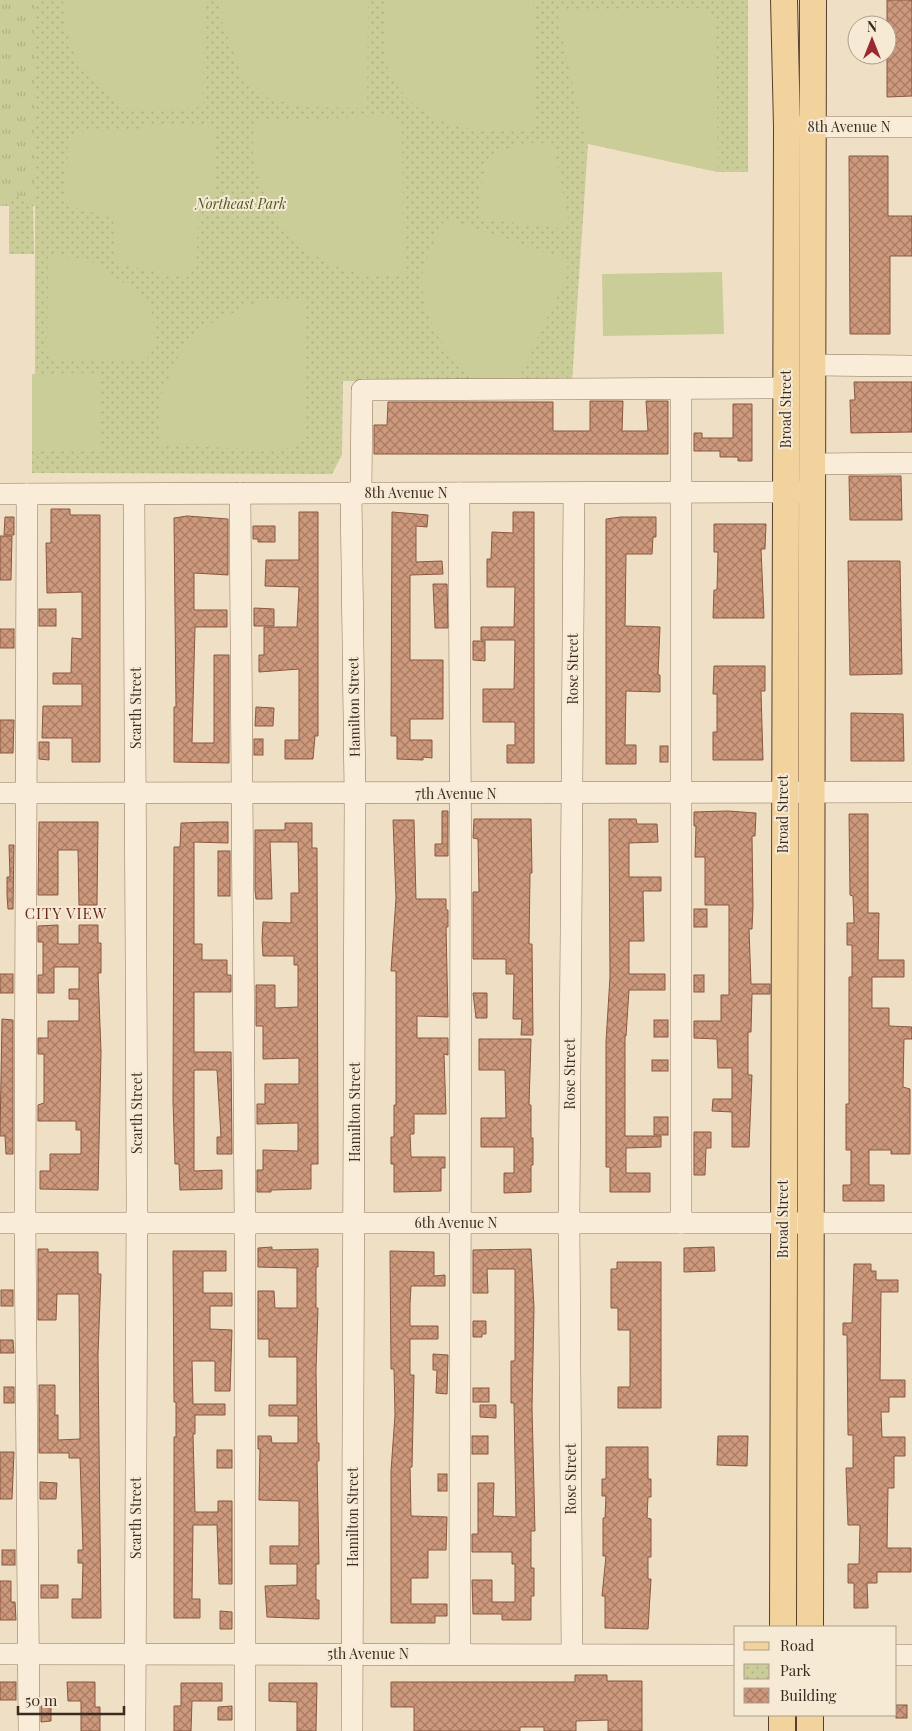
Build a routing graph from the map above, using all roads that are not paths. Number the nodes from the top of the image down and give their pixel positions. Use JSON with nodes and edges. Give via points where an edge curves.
{"nodes":[{"id":1,"x":784,"y":0,"type":"edge"},
{"id":2,"x":813,"y":0,"type":"edge"},
{"id":3,"x":786,"y":127,"type":"junction"},
{"id":4,"x":812,"y":127,"type":"junction"},
{"id":5,"x":912,"y":127,"type":"edge"},
{"id":6,"x":812,"y":365,"type":"junction"},
{"id":7,"x":912,"y":366,"type":"edge"},
{"id":8,"x":786,"y":388,"type":"junction"},
{"id":9,"x":681,"y":389,"type":"junction"},
{"id":10,"x":912,"y":463,"type":"edge"},
{"id":11,"x":812,"y":464,"type":"junction"},
{"id":12,"x":786,"y":492,"type":"junction"},
{"id":13,"x":812,"y":492,"type":"junction"},
{"id":14,"x":240,"y":493,"type":"junction"},
{"id":15,"x":356,"y":493,"type":"junction"},
{"id":16,"x":459,"y":493,"type":"junction"},
{"id":17,"x":574,"y":493,"type":"junction"},
{"id":18,"x":681,"y":493,"type":"junction"},
{"id":19,"x":0,"y":494,"type":"edge"},
{"id":20,"x":27,"y":494,"type":"junction"},
{"id":21,"x":134,"y":495,"type":"junction"},
{"id":22,"x":137,"y":792,"type":"junction"},
{"id":23,"x":244,"y":792,"type":"junction"},
{"id":24,"x":680,"y":792,"type":"junction"},
{"id":25,"x":812,"y":792,"type":"junction"},
{"id":26,"x":912,"y":792,"type":"edge"},
{"id":27,"x":0,"y":793,"type":"edge"},
{"id":28,"x":27,"y":793,"type":"junction"},
{"id":29,"x":355,"y":793,"type":"junction"},
{"id":30,"x":783,"y":793,"type":"junction"},
{"id":31,"x":462,"y":794,"type":"junction"},
{"id":32,"x":573,"y":794,"type":"junction"},
{"id":33,"x":0,"y":1223,"type":"edge"},
{"id":34,"x":25,"y":1223,"type":"junction"},
{"id":35,"x":137,"y":1223,"type":"junction"},
{"id":36,"x":246,"y":1223,"type":"junction"},
{"id":37,"x":355,"y":1223,"type":"junction"},
{"id":38,"x":459,"y":1223,"type":"junction"},
{"id":39,"x":569,"y":1223,"type":"junction"},
{"id":40,"x":681,"y":1223,"type":"junction"},
{"id":41,"x":784,"y":1223,"type":"junction"},
{"id":42,"x":811,"y":1223,"type":"junction"},
{"id":43,"x":912,"y":1223,"type":"edge"},
{"id":44,"x":783,"y":1626,"type":"edge"},
{"id":45,"x":810,"y":1626,"type":"edge"},
{"id":46,"x":0,"y":1654,"type":"edge"},
{"id":47,"x":28,"y":1654,"type":"junction"},
{"id":48,"x":135,"y":1654,"type":"junction"},
{"id":49,"x":245,"y":1654,"type":"junction"},
{"id":50,"x":352,"y":1654,"type":"junction"},
{"id":51,"x":460,"y":1654,"type":"junction"},
{"id":52,"x":572,"y":1654,"type":"junction"},
{"id":53,"x":734,"y":1655,"type":"edge"},
{"id":54,"x":897,"y":1655,"type":"edge"},
{"id":55,"x":912,"y":1655,"type":"edge"},
{"id":56,"x":782,"y":1716,"type":"edge"},
{"id":57,"x":810,"y":1716,"type":"edge"},
{"id":58,"x":29,"y":1731,"type":"edge"},
{"id":59,"x":135,"y":1731,"type":"edge"},
{"id":60,"x":245,"y":1731,"type":"edge"},
{"id":61,"x":352,"y":1731,"type":"edge"},
{"id":62,"x":782,"y":1731,"type":"edge"},
{"id":63,"x":810,"y":1731,"type":"edge"}],
"edges":[{"from":1,"to":3,"type":"main road","name":"Broad Street"},
{"from":2,"to":4,"type":"main road","name":"Broad Street"},
{"from":3,"to":4,"type":"street","name":"8th Avenue N"},
{"from":3,"to":8,"type":"main road","name":"Broad Street"},
{"from":4,"to":5,"type":"street","name":"8th Avenue N"},
{"from":4,"to":6,"type":"main road","name":"Broad Street"},
{"from":6,"to":7,"type":"street"},
{"from":6,"to":11,"type":"main road","name":"Broad Street"},
{"from":8,"to":9,"type":"street"},
{"from":8,"to":12,"type":"main road","name":"Broad Street"},
{"from":9,"to":15,"type":"street","name":"Hamilton Street","via":[[362,390]]},
{"from":9,"to":18,"type":"street"},
{"from":10,"to":11,"type":"street"},
{"from":11,"to":13,"type":"main road","name":"Broad Street"},
{"from":12,"to":13,"type":"street","name":"8th Avenue N"},
{"from":12,"to":18,"type":"street","name":"8th Avenue N"},
{"from":12,"to":30,"type":"main road","name":"Broad Street"},
{"from":13,"to":25,"type":"main road","name":"Broad Street"},
{"from":14,"to":15,"type":"street","name":"8th Avenue N"},
{"from":14,"to":21,"type":"street","name":"8th Avenue N"},
{"from":14,"to":23,"type":"street"},
{"from":15,"to":16,"type":"street","name":"8th Avenue N"},
{"from":15,"to":29,"type":"street","name":"Hamilton Street"},
{"from":16,"to":17,"type":"street","name":"8th Avenue N"},
{"from":16,"to":31,"type":"street"},
{"from":17,"to":18,"type":"street","name":"8th Avenue N"},
{"from":17,"to":32,"type":"street","name":"Rose Street"},
{"from":18,"to":24,"type":"street"},
{"from":19,"to":20,"type":"street","name":"8th Avenue N"},
{"from":20,"to":21,"type":"street","name":"8th Avenue N"},
{"from":20,"to":28,"type":"street"},
{"from":21,"to":22,"type":"street","name":"Scarth Street"},
{"from":22,"to":23,"type":"street","name":"7th Avenue N"},
{"from":22,"to":28,"type":"street","name":"7th Avenue N"},
{"from":22,"to":35,"type":"street","name":"Scarth Street"},
{"from":23,"to":29,"type":"street","name":"7th Avenue N"},
{"from":23,"to":36,"type":"street"},
{"from":24,"to":30,"type":"street","name":"7th Avenue N"},
{"from":24,"to":32,"type":"street","name":"7th Avenue N"},
{"from":24,"to":40,"type":"street"},
{"from":25,"to":26,"type":"street","name":"7th Avenue N"},
{"from":25,"to":30,"type":"street","name":"7th Avenue N"},
{"from":25,"to":42,"type":"main road","name":"Broad Street"},
{"from":27,"to":28,"type":"street","name":"7th Avenue N"},
{"from":28,"to":34,"type":"street"},
{"from":29,"to":31,"type":"street","name":"7th Avenue N"},
{"from":29,"to":37,"type":"street","name":"Hamilton Street"},
{"from":30,"to":41,"type":"main road","name":"Broad Street"},
{"from":31,"to":32,"type":"street","name":"7th Avenue N"},
{"from":31,"to":38,"type":"street"},
{"from":32,"to":39,"type":"street","name":"Rose Street"},
{"from":33,"to":34,"type":"street","name":"6th Avenue N"},
{"from":34,"to":35,"type":"street","name":"6th Avenue N"},
{"from":34,"to":47,"type":"street"},
{"from":35,"to":36,"type":"street","name":"6th Avenue N"},
{"from":35,"to":48,"type":"street","name":"Scarth Street"},
{"from":36,"to":37,"type":"street","name":"6th Avenue N"},
{"from":36,"to":49,"type":"street"},
{"from":37,"to":38,"type":"street","name":"6th Avenue N"},
{"from":37,"to":50,"type":"street","name":"Hamilton Street"},
{"from":38,"to":39,"type":"street","name":"6th Avenue N"},
{"from":38,"to":51,"type":"street"},
{"from":39,"to":40,"type":"street","name":"6th Avenue N"},
{"from":39,"to":52,"type":"street","name":"Rose Street"},
{"from":40,"to":41,"type":"street","name":"6th Avenue N"},
{"from":41,"to":42,"type":"street","name":"6th Avenue N"},
{"from":41,"to":44,"type":"main road","name":"Broad Street"},
{"from":42,"to":43,"type":"street","name":"6th Avenue N"},
{"from":42,"to":45,"type":"main road","name":"Broad Street"},
{"from":46,"to":47,"type":"street","name":"5th Avenue N"},
{"from":47,"to":48,"type":"street","name":"5th Avenue N"},
{"from":47,"to":58,"type":"street"},
{"from":48,"to":49,"type":"street","name":"5th Avenue N"},
{"from":48,"to":59,"type":"street","name":"Scarth Street"},
{"from":49,"to":50,"type":"street","name":"5th Avenue N"},
{"from":49,"to":60,"type":"street"},
{"from":50,"to":51,"type":"street","name":"5th Avenue N"},
{"from":50,"to":61,"type":"street","name":"Hamilton Street"},
{"from":51,"to":52,"type":"street","name":"5th Avenue N"},
{"from":52,"to":53,"type":"street","name":"5th Avenue N"},
{"from":54,"to":55,"type":"street"},
{"from":56,"to":62,"type":"main road"},
{"from":57,"to":63,"type":"main road"}]}
